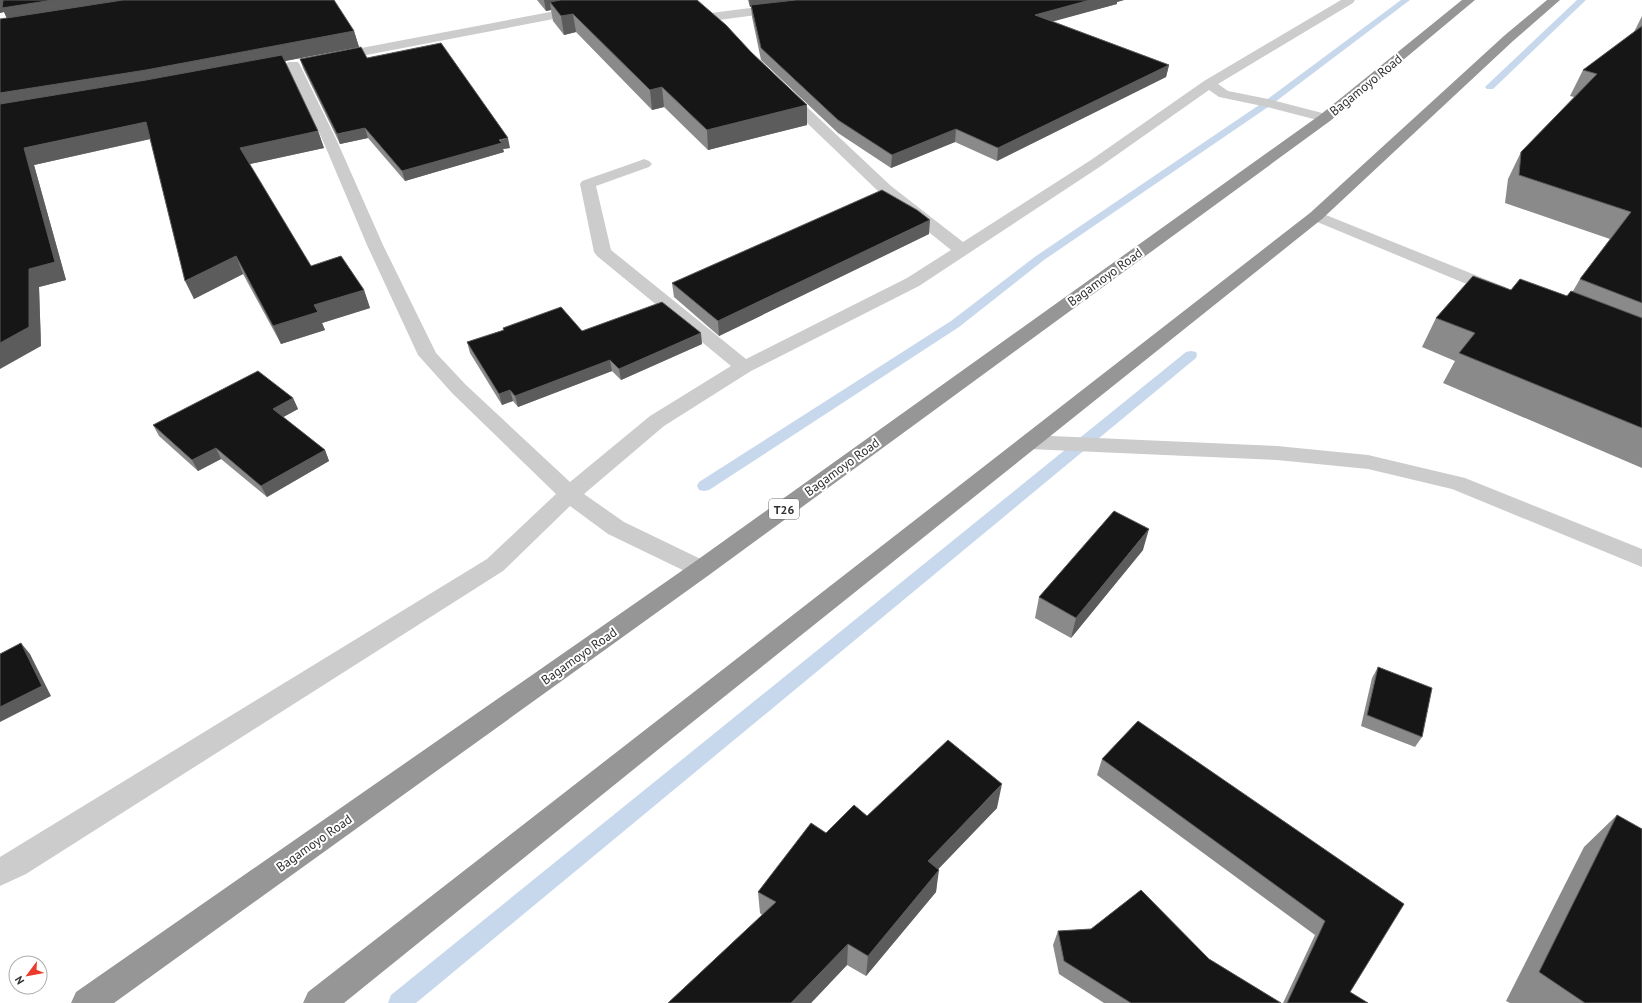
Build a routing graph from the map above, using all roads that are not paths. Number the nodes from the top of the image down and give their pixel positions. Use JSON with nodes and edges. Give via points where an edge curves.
{"nodes":[{"id":1,"x":632,"y":0,"type":"edge"},
{"id":2,"x":1350,"y":0,"type":"edge"},
{"id":3,"x":1469,"y":0,"type":"edge"},
{"id":4,"x":1554,"y":0,"type":"edge"},
{"id":5,"x":792,"y":7,"type":"edge"},
{"id":6,"x":721,"y":29,"type":"edge"},
{"id":7,"x":324,"y":59,"type":"edge"},
{"id":8,"x":293,"y":65,"type":"dead end"},
{"id":9,"x":774,"y":84,"type":"edge"},
{"id":10,"x":1209,"y":84,"type":"junction"},
{"id":11,"x":1325,"y":118,"type":"junction"},
{"id":12,"x":644,"y":164,"type":"dead end"},
{"id":13,"x":1316,"y":216,"type":"junction"},
{"id":14,"x":962,"y":250,"type":"junction"},
{"id":15,"x":1516,"y":298,"type":"edge"},
{"id":16,"x":744,"y":368,"type":"junction"},
{"id":17,"x":1029,"y":442,"type":"junction"},
{"id":18,"x":570,"y":494,"type":"junction"},
{"id":19,"x":1642,"y":558,"type":"edge"},
{"id":20,"x":701,"y":569,"type":"junction"},
{"id":21,"x":0,"y":872,"type":"edge"},
{"id":22,"x":87,"y":1003,"type":"edge"},
{"id":23,"x":319,"y":1003,"type":"edge"}],
"edges":[{"from":1,"to":7,"type":"street"},
{"from":2,"to":10,"type":"street"},
{"from":3,"to":11,"type":"highway","name":"Bagamoyo Road","number":"T26"},
{"from":4,"to":13,"type":"highway"},
{"from":5,"to":6,"type":"street","via":[[706,13]]},
{"from":8,"to":18,"type":"street","via":[[428,355],[459,389]]},
{"from":9,"to":14,"type":"street","via":[[885,189]]},
{"from":10,"to":11,"type":"street","via":[[1224,94]]},
{"from":10,"to":14,"type":"street","via":[[1096,163]]},
{"from":11,"to":20,"type":"highway","name":"Bagamoyo Road","number":"T26"},
{"from":12,"to":16,"type":"street","via":[[588,184],[603,252]]},
{"from":13,"to":15,"type":"street"},
{"from":13,"to":17,"type":"highway"},
{"from":14,"to":16,"type":"street","via":[[913,282]]},
{"from":16,"to":18,"type":"street","via":[[657,421]]},
{"from":17,"to":19,"type":"street","via":[[1276,453],[1368,462],[1457,483]]},
{"from":17,"to":23,"type":"highway"},
{"from":18,"to":20,"type":"street","via":[[616,528]]},
{"from":18,"to":21,"type":"street","via":[[495,566]]},
{"from":20,"to":22,"type":"highway","name":"Bagamoyo Road","number":"T26"}]}
